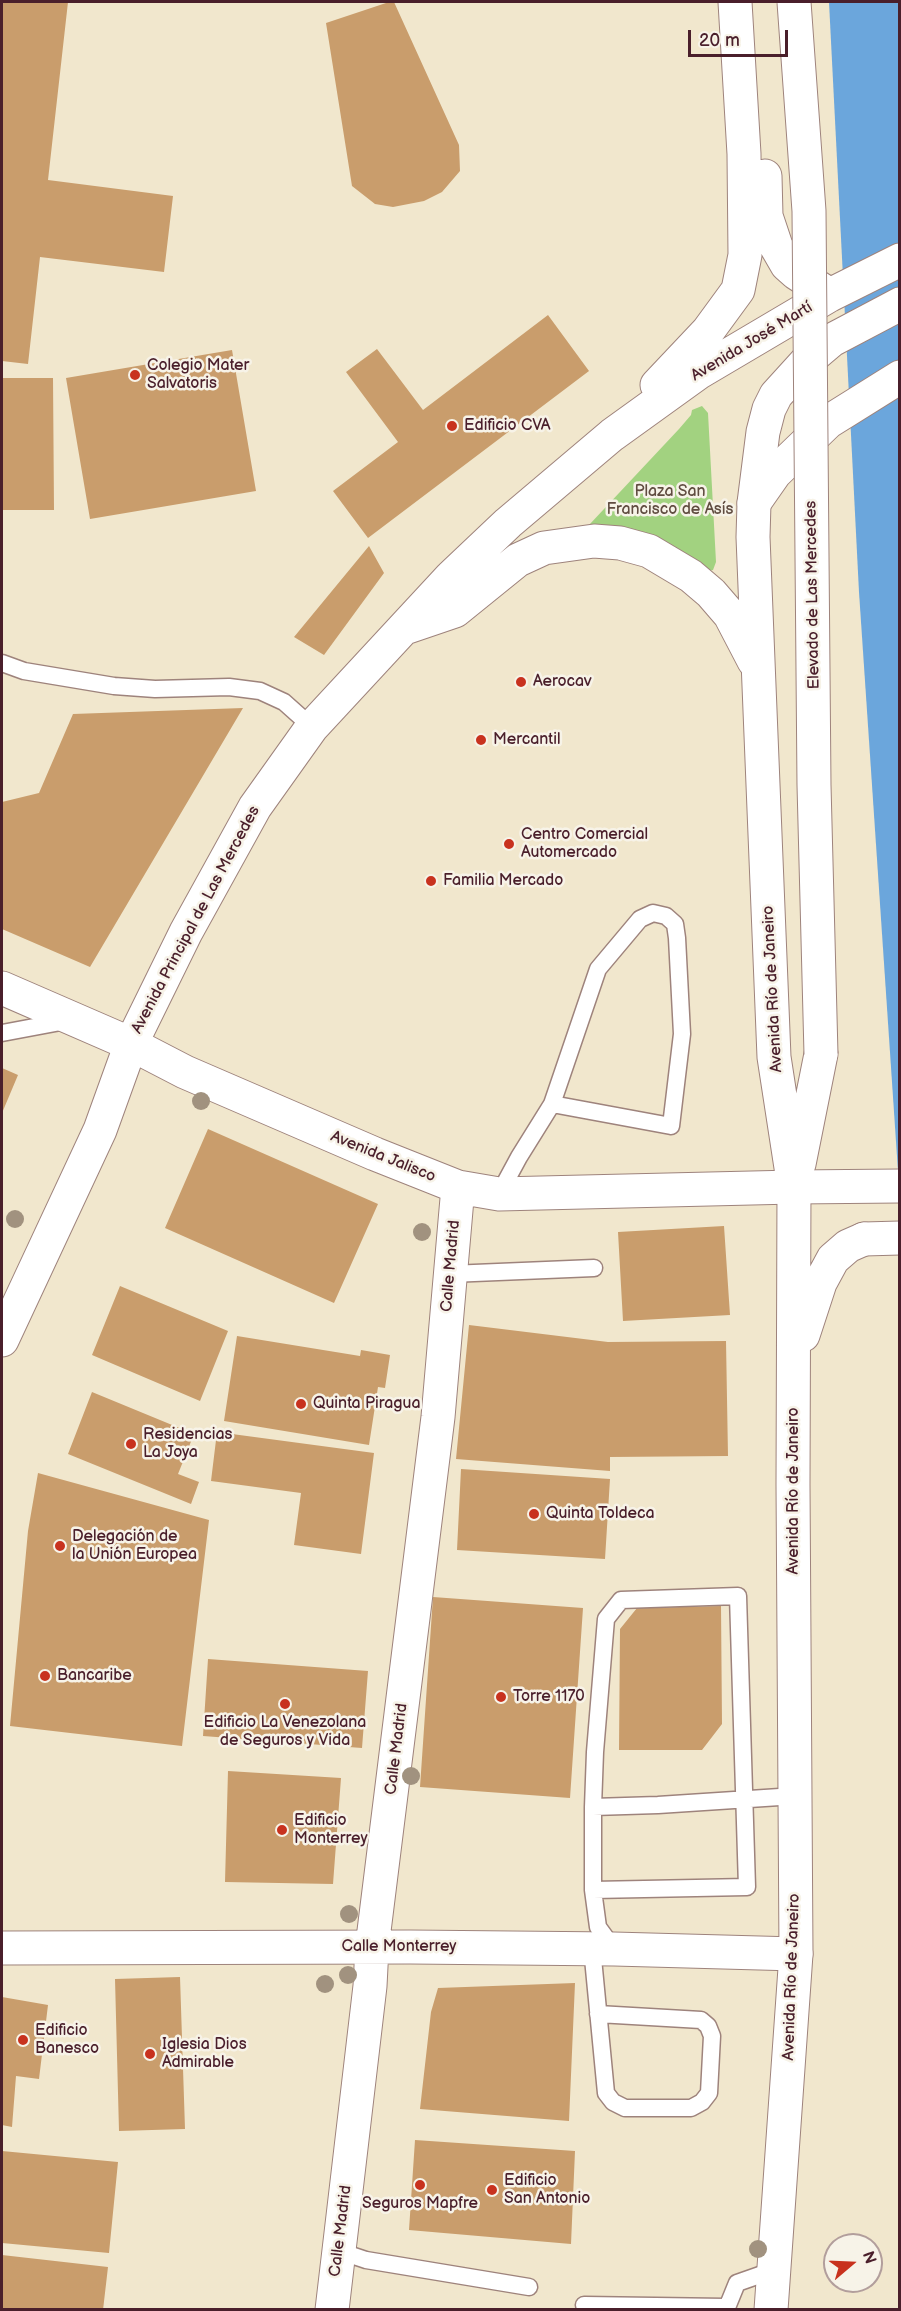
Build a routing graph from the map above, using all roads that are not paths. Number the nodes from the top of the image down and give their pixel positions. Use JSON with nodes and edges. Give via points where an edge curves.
{"nodes":[{"id":1,"x":735,"y":2,"type":"edge"},
{"id":2,"x":754,"y":2,"type":"edge"},
{"id":3,"x":794,"y":2,"type":"edge"},
{"id":4,"x":900,"y":260,"type":"edge"},
{"id":5,"x":835,"y":292,"type":"junction"},
{"id":6,"x":900,"y":304,"type":"edge"},
{"id":7,"x":900,"y":377,"type":"edge"},
{"id":8,"x":612,"y":435,"type":"junction"},
{"id":9,"x":754,"y":502,"type":"junction"},
{"id":10,"x":402,"y":629,"type":"junction"},
{"id":11,"x":2,"y":663,"type":"edge"},
{"id":12,"x":759,"y":674,"type":"junction"},
{"id":13,"x":312,"y":727,"type":"junction"},
{"id":14,"x":2,"y":987,"type":"edge"},
{"id":15,"x":73,"y":1019,"type":"junction"},
{"id":16,"x":2,"y":1033,"type":"edge"},
{"id":17,"x":131,"y":1044,"type":"junction"},
{"id":18,"x":552,"y":1104,"type":"junction"},
{"id":19,"x":900,"y":1186,"type":"edge"},
{"id":20,"x":458,"y":1187,"type":"junction"},
{"id":21,"x":795,"y":1187,"type":"junction"},
{"id":22,"x":499,"y":1194,"type":"junction"},
{"id":23,"x":900,"y":1238,"type":"edge"},
{"id":24,"x":594,"y":1268,"type":"dead end"},
{"id":25,"x":450,"y":1274,"type":"junction"},
{"id":26,"x":6,"y":1319,"type":"edge"},
{"id":27,"x":793,"y":1366,"type":"junction"},
{"id":28,"x":795,"y":1796,"type":"junction"},
{"id":29,"x":745,"y":1799,"type":"junction"},
{"id":30,"x":594,"y":1807,"type":"junction"},
{"id":31,"x":593,"y":1890,"type":"junction"},
{"id":32,"x":372,"y":1947,"type":"junction"},
{"id":33,"x":2,"y":1948,"type":"edge"},
{"id":34,"x":603,"y":1948,"type":"junction"},
{"id":35,"x":796,"y":1954,"type":"junction"},
{"id":36,"x":598,"y":2014,"type":"junction"},
{"id":37,"x":339,"y":2251,"type":"junction"},
{"id":38,"x":774,"y":2270,"type":"junction"},
{"id":39,"x":529,"y":2287,"type":"dead end"},
{"id":40,"x":584,"y":2305,"type":"dead end"},
{"id":41,"x":726,"y":2308,"type":"edge"},
{"id":42,"x":332,"y":2310,"type":"edge"},
{"id":43,"x":771,"y":2310,"type":"edge"}],
"edges":[{"from":1,"to":8,"type":"main road","via":[[744,154],[745,255],[738,290],[708,331]]},
{"from":2,"to":5,"type":"main road","via":[[766,216],[787,265]]},
{"from":3,"to":21,"type":"main road","name":"Elevado de Las Mercedes","bridge":true,"via":[[809,211],[814,785],[821,1054]]},
{"from":4,"to":5,"type":"main road","name":"Avenida José Martí"},
{"from":5,"to":8,"type":"main road","name":"Avenida José Martí","via":[[698,373]]},
{"from":6,"to":9,"type":"main road","via":[[832,340],[785,384],[769,409]]},
{"from":7,"to":9,"type":"main road","via":[[828,422],[775,473]]},
{"from":8,"to":10,"type":"main road","name":"Avenida Principal de Las Mercedes","via":[[508,524]]},
{"from":9,"to":12,"type":"main road"},
{"from":10,"to":12,"type":"main road","via":[[455,611],[518,560],[544,548],[594,541],[620,543],[671,563],[711,593],[730,615]]},
{"from":10,"to":13,"type":"main road","name":"Avenida Principal de Las Mercedes"},
{"from":11,"to":13,"type":"lane","via":[[24,671],[114,686],[260,691],[284,702]]},
{"from":12,"to":21,"type":"main road","name":"Avenida Río de Janeiro","via":[[774,1057]]},
{"from":13,"to":17,"type":"main road","name":"Avenida Principal de Las Mercedes","via":[[255,807],[186,932]]},
{"from":14,"to":15,"type":"main road","name":"Avenida Jalisco"},
{"from":15,"to":16,"type":"lane"},
{"from":15,"to":17,"type":"main road","name":"Avenida Jalisco"},
{"from":17,"to":20,"type":"main road","name":"Avenida Jalisco","via":[[185,1072]]},
{"from":17,"to":26,"type":"main road","name":"Avenida Principal de Las Mercedes","via":[[100,1130]]},
{"from":18,"to":18,"type":"lane","via":[[598,969],[640,919],[653,913],[666,916],[675,924],[677,938],[682,1034],[671,1126]]},
{"from":18,"to":22,"type":"lane"},
{"from":19,"to":21,"type":"main road","name":"Avenida Jalisco"},
{"from":20,"to":22,"type":"main road","name":"Avenida Jalisco"},
{"from":20,"to":25,"type":"main road","name":"Calle Madrid"},
{"from":21,"to":22,"type":"main road","name":"Avenida Jalisco"},
{"from":21,"to":27,"type":"main road","name":"Avenida Río de Janeiro"},
{"from":23,"to":27,"type":"main road","via":[[864,1239],[833,1259],[820,1282]]},
{"from":24,"to":25,"type":"lane"},
{"from":25,"to":32,"type":"main road","name":"Calle Madrid","via":[[437,1429]]},
{"from":27,"to":28,"type":"main road","name":"Avenida Río de Janeiro"},
{"from":28,"to":29,"type":"lane"},
{"from":28,"to":35,"type":"main road","name":"Avenida Río de Janeiro"},
{"from":29,"to":30,"type":"lane"},
{"from":29,"to":30,"type":"lane","via":[[738,1596],[621,1600],[606,1619]]},
{"from":29,"to":31,"type":"lane","via":[[747,1887]]},
{"from":30,"to":31,"type":"lane"},
{"from":31,"to":34,"type":"lane"},
{"from":32,"to":33,"type":"main road","name":"Calle Monterrey"},
{"from":32,"to":34,"type":"main road","name":"Calle Monterrey"},
{"from":32,"to":37,"type":"main road","name":"Calle Madrid"},
{"from":34,"to":35,"type":"main road","name":"Calle Monterrey"},
{"from":34,"to":36,"type":"lane"},
{"from":35,"to":38,"type":"main road","name":"Avenida Río de Janeiro"},
{"from":36,"to":36,"type":"lane","via":[[606,2093],[613,2102],[625,2108],[691,2108],[709,2093],[712,2036],[700,2020]]},
{"from":37,"to":39,"type":"lane","via":[[366,2260]]},
{"from":37,"to":42,"type":"main road","name":"Calle Madrid"},
{"from":38,"to":41,"type":"lane","via":[[737,2283]]},
{"from":38,"to":43,"type":"main road","name":"Avenida Río de Janeiro"},
{"from":40,"to":41,"type":"lane"}]}
